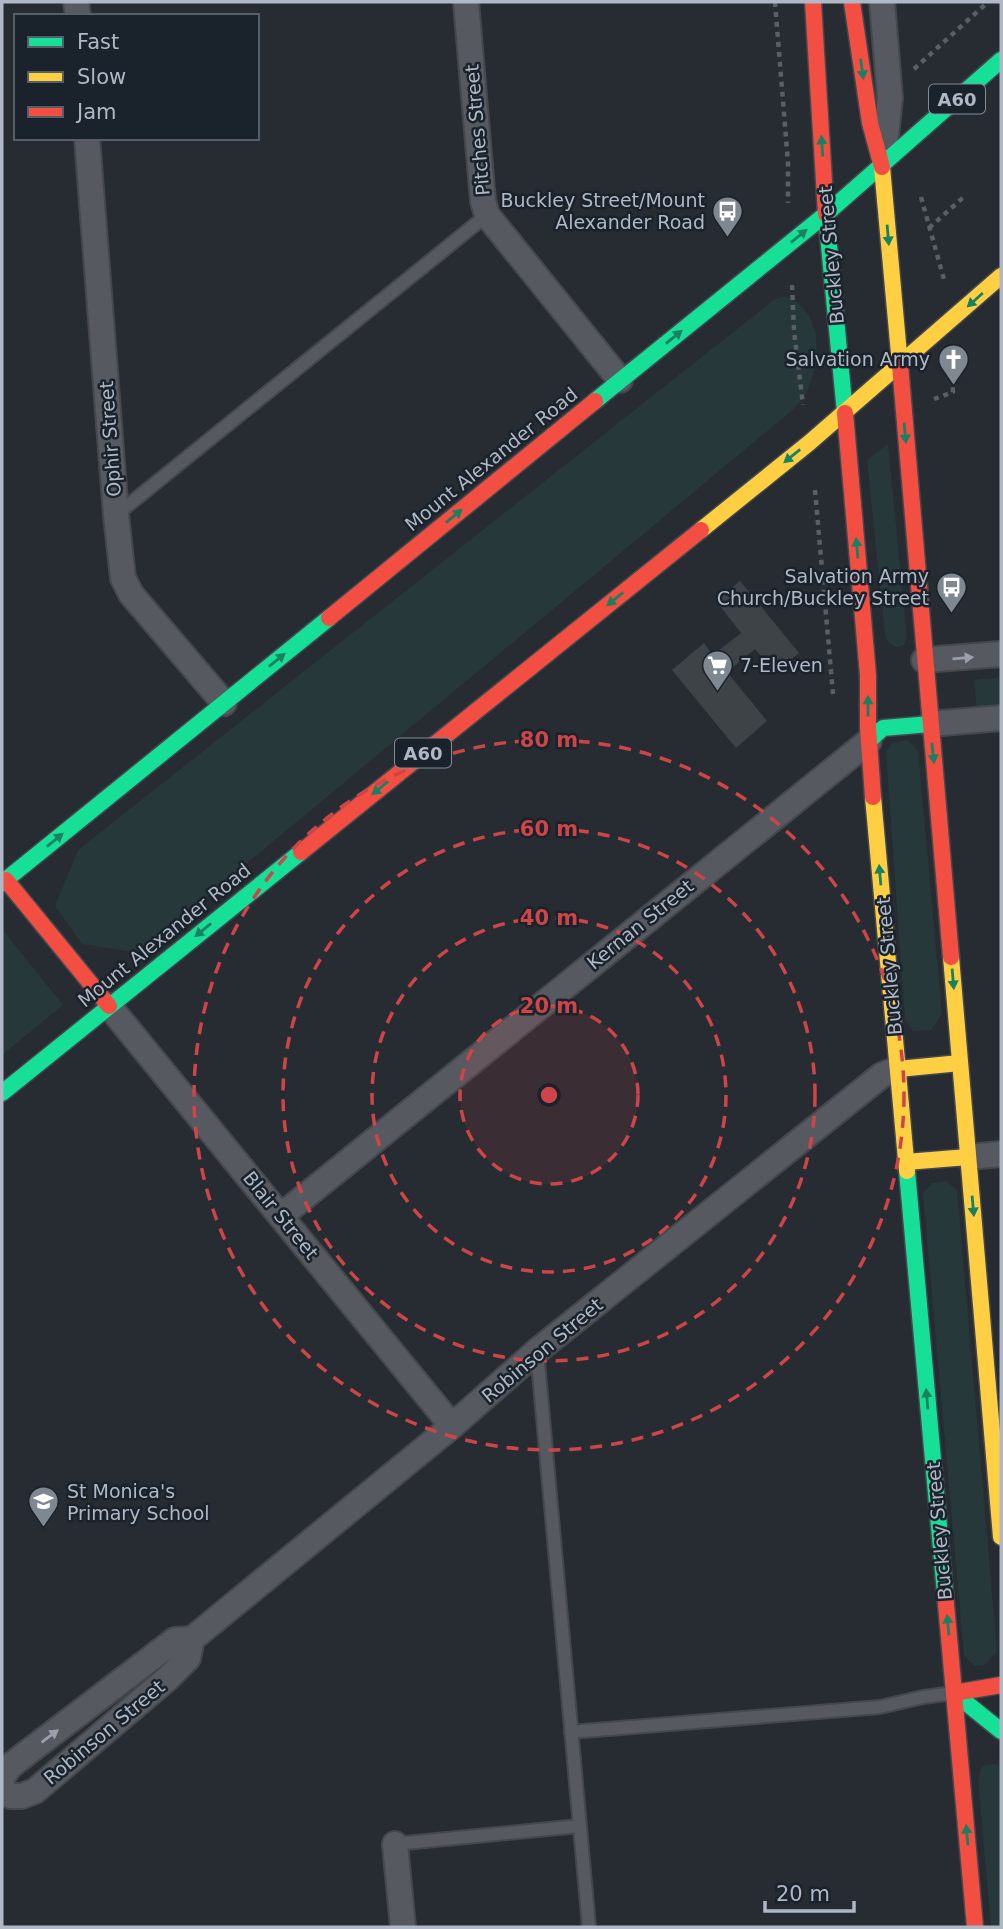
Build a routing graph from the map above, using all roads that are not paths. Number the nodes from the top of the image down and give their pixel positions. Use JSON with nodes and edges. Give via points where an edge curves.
{"nodes":[{"id":1,"x":466,"y":2,"type":"edge"},
{"id":2,"x":852,"y":2,"type":"edge"},
{"id":3,"x":881,"y":2,"type":"edge"},
{"id":4,"x":813,"y":3,"type":"edge"},
{"id":5,"x":1001,"y":60,"type":"edge"},
{"id":6,"x":87,"y":140,"type":"edge"},
{"id":7,"x":882,"y":167,"type":"junction"},
{"id":8,"x":826,"y":214,"type":"junction"},
{"id":9,"x":487,"y":215,"type":"junction"},
{"id":10,"x":1001,"y":276,"type":"edge"},
{"id":11,"x":900,"y":365,"type":"junction"},
{"id":12,"x":621,"y":380,"type":"junction"},
{"id":13,"x":845,"y":413,"type":"junction"},
{"id":14,"x":116,"y":515,"type":"junction"},
{"id":15,"x":1001,"y":654,"type":"edge"},
{"id":16,"x":919,"y":661,"type":"junction"},
{"id":17,"x":224,"y":703,"type":"junction"},
{"id":18,"x":1001,"y":718,"type":"edge"},
{"id":19,"x":930,"y":724,"type":"junction"},
{"id":20,"x":869,"y":741,"type":"junction"},
{"id":21,"x":4,"y":881,"type":"edge"},
{"id":22,"x":109,"y":1006,"type":"junction"},
{"id":23,"x":960,"y":1063,"type":"junction"},
{"id":24,"x":898,"y":1069,"type":"junction"},
{"id":25,"x":2,"y":1093,"type":"edge"},
{"id":26,"x":1001,"y":1154,"type":"edge"},
{"id":27,"x":968,"y":1157,"type":"junction"},
{"id":28,"x":906,"y":1162,"type":"junction"},
{"id":29,"x":282,"y":1215,"type":"junction"},
{"id":30,"x":537,"y":1351,"type":"junction"},
{"id":31,"x":452,"y":1426,"type":"junction"},
{"id":32,"x":1001,"y":1537,"type":"edge"},
{"id":33,"x":192,"y":1639,"type":"junction"},
{"id":34,"x":1001,"y":1685,"type":"edge"},
{"id":35,"x":954,"y":1693,"type":"junction"},
{"id":36,"x":1001,"y":1731,"type":"edge"},
{"id":37,"x":571,"y":1732,"type":"junction"},
{"id":38,"x":2,"y":1783,"type":"edge"},
{"id":39,"x":579,"y":1826,"type":"junction"},
{"id":40,"x":396,"y":1844,"type":"joint"},
{"id":41,"x":403,"y":1927,"type":"edge"},
{"id":42,"x":589,"y":1927,"type":"edge"},
{"id":43,"x":975,"y":1927,"type":"edge"}],
"edges":[{"from":1,"to":9,"type":"street","name":"Pitches Street"},
{"from":2,"to":7,"type":"main road","one_way":true,"via":[[870,123]]},
{"from":3,"to":7,"type":"street","via":[[890,98]]},
{"from":8,"to":4,"type":"main road","name":"Buckley Street","one_way":true},
{"from":5,"to":7,"type":"main road","name":"Mount Alexander Road","number":"A60"},
{"from":6,"to":14,"type":"street","name":"Ophir Street"},
{"from":7,"to":8,"type":"main road","name":"Mount Alexander Road","number":"A60"},
{"from":7,"to":11,"type":"main road","one_way":true},
{"from":12,"to":8,"type":"main road","name":"Mount Alexander Road","number":"A60","one_way":true},
{"from":8,"to":13,"type":"main road","name":"Buckley Street"},
{"from":9,"to":12,"type":"street","name":"Pitches Street"},
{"from":9,"to":14,"type":"lane"},
{"from":10,"to":11,"type":"main road","name":"Mount Alexander Road","number":"A60","one_way":true},
{"from":11,"to":13,"type":"main road","name":"Mount Alexander Road","number":"A60"},
{"from":11,"to":16,"type":"main road","one_way":true},
{"from":17,"to":12,"type":"main road","name":"Mount Alexander Road","number":"A60","one_way":true},
{"from":20,"to":13,"type":"main road","name":"Buckley Street","one_way":true,"via":[[873,664]]},
{"from":13,"to":22,"type":"main road","name":"Mount Alexander Road","number":"A60","one_way":true},
{"from":14,"to":17,"type":"street","name":"Ophir Street","via":[[123,578],[131,594]]},
{"from":16,"to":15,"type":"street","one_way":true},
{"from":16,"to":19,"type":"main road"},
{"from":21,"to":17,"type":"main road","name":"Mount Alexander Road","number":"A60","one_way":true},
{"from":18,"to":19,"type":"street"},
{"from":19,"to":20,"type":"main road","via":[[883,729]]},
{"from":19,"to":23,"type":"main road","one_way":true},
{"from":24,"to":20,"type":"main road","name":"Buckley Street","one_way":true},
{"from":20,"to":29,"type":"street","name":"Kernan Street"},
{"from":21,"to":22,"type":"main road"},
{"from":22,"to":25,"type":"main road","name":"Mount Alexander Road","number":"A60"},
{"from":22,"to":29,"type":"street","name":"Blair Street"},
{"from":23,"to":24,"type":"main road"},
{"from":23,"to":27,"type":"main road"},
{"from":24,"to":28,"type":"main road","name":"Buckley Street"},
{"from":24,"to":30,"type":"street","name":"Robinson Street","via":[[882,1075]]},
{"from":26,"to":27,"type":"street"},
{"from":27,"to":28,"type":"main road"},
{"from":27,"to":32,"type":"main road","one_way":true},
{"from":35,"to":28,"type":"main road","name":"Buckley Street","one_way":true},
{"from":29,"to":31,"type":"street","name":"Blair Street"},
{"from":30,"to":31,"type":"street","name":"Robinson Street"},
{"from":30,"to":37,"type":"lane"},
{"from":31,"to":33,"type":"street","name":"Robinson Street"},
{"from":38,"to":33,"type":"street","name":"Robinson Street","one_way":true,"via":[[10,1766],[175,1640]]},
{"from":33,"to":38,"type":"street","name":"Robinson Street","via":[[188,1658],[168,1678],[35,1791],[11,1796]]},
{"from":34,"to":35,"type":"main road"},
{"from":35,"to":36,"type":"main road"},
{"from":35,"to":37,"type":"lane","via":[[880,1707]]},
{"from":43,"to":35,"type":"main road","name":"Buckley Street","one_way":true},
{"from":37,"to":39,"type":"lane"},
{"from":39,"to":40,"type":"lane"},
{"from":39,"to":42,"type":"lane"},
{"from":40,"to":41,"type":"street"}]}
